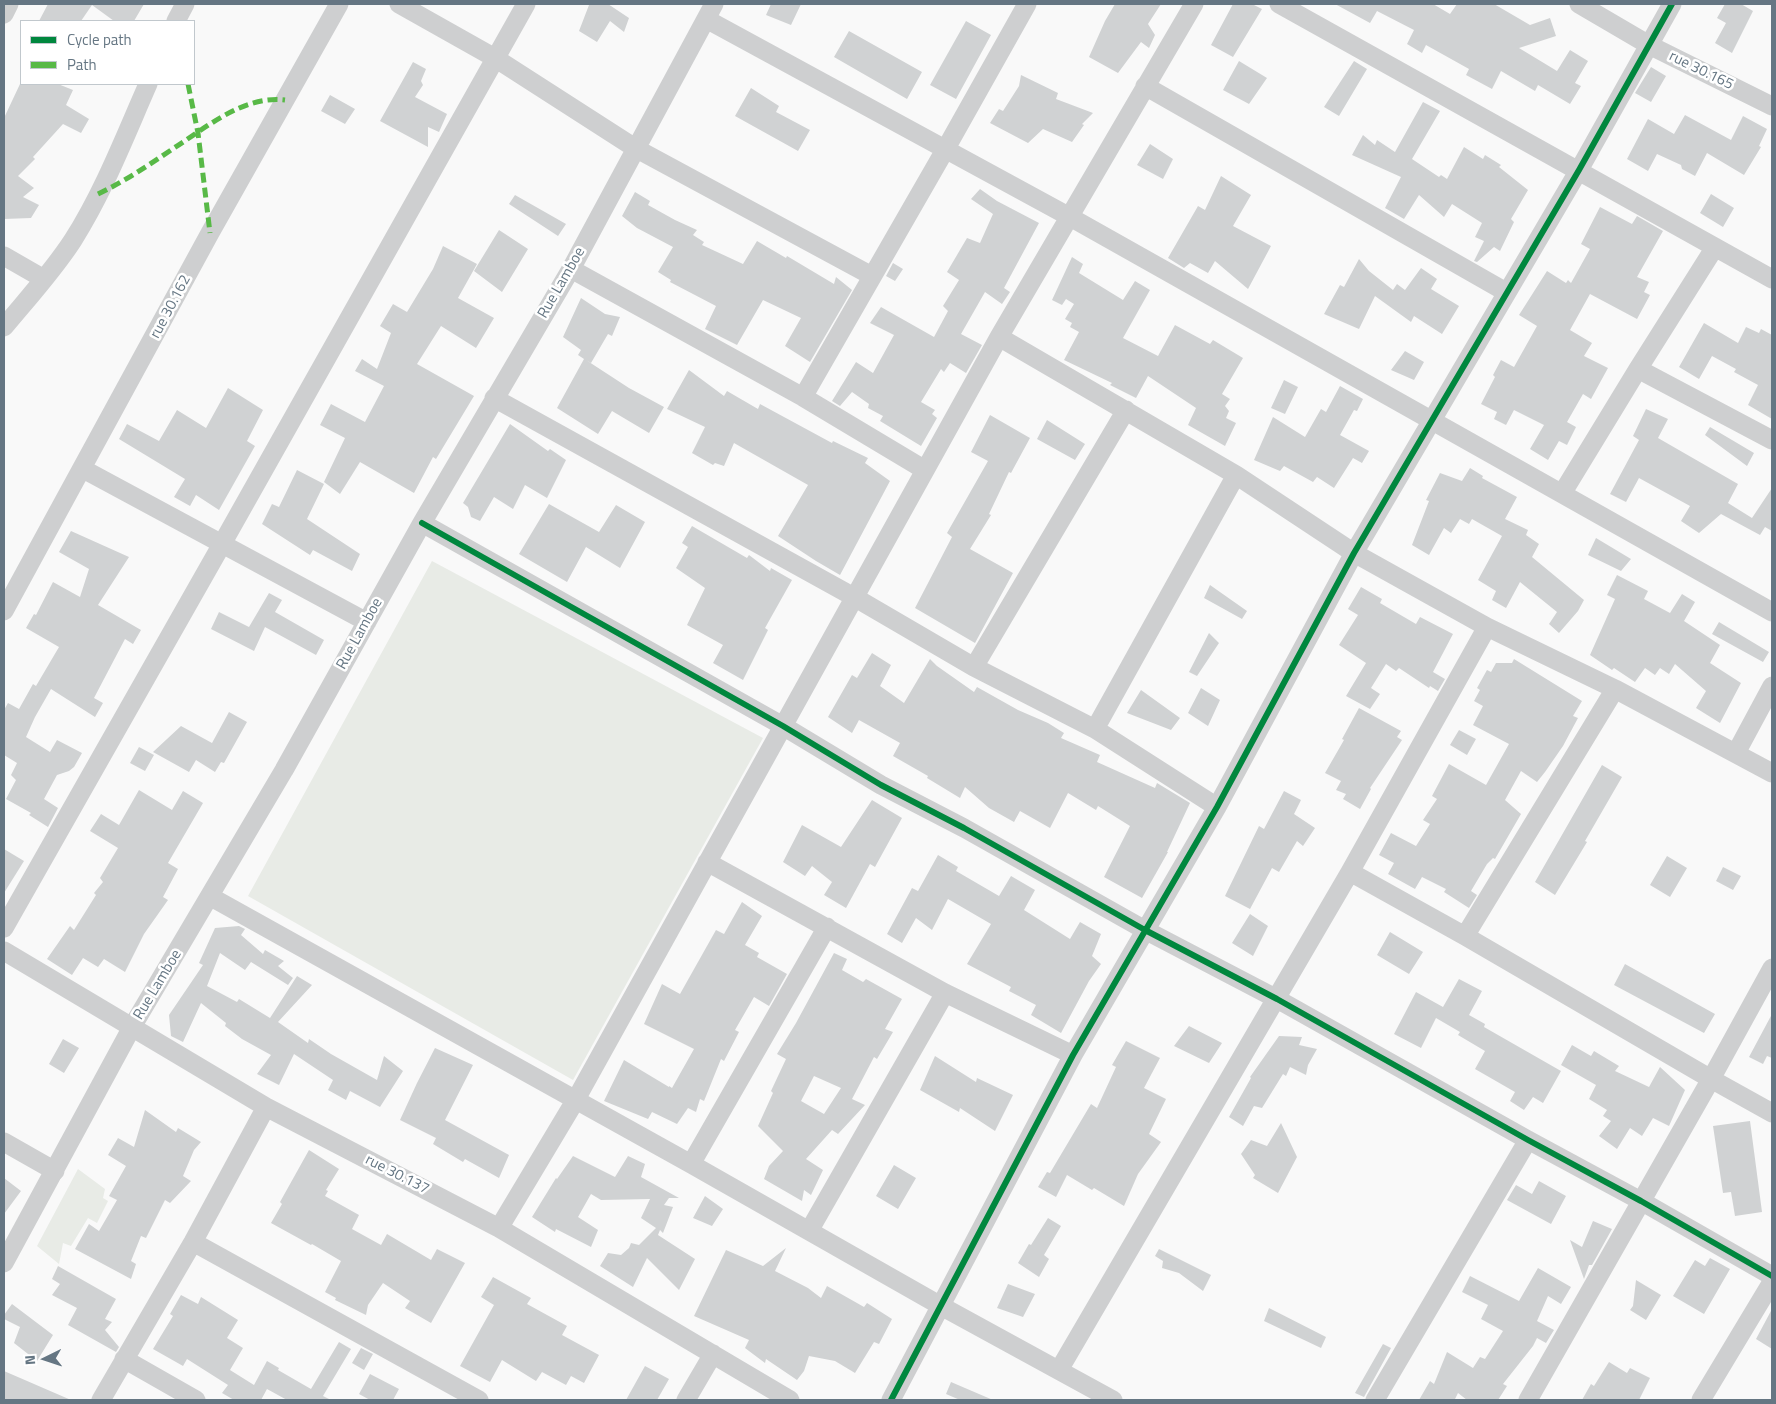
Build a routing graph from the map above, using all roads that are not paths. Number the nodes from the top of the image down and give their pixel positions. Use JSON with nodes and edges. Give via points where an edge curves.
{"nodes":[{"id":1,"x":9,"y":4,"type":"edge"},
{"id":2,"x":185,"y":4,"type":"edge"},
{"id":3,"x":339,"y":4,"type":"edge"},
{"id":4,"x":399,"y":4,"type":"edge"},
{"id":5,"x":526,"y":4,"type":"edge"},
{"id":6,"x":1027,"y":4,"type":"edge"},
{"id":7,"x":1194,"y":4,"type":"edge"},
{"id":8,"x":1279,"y":4,"type":"edge"},
{"id":9,"x":1579,"y":4,"type":"edge"},
{"id":10,"x":1672,"y":4,"type":"edge"},
{"id":11,"x":710,"y":11,"type":"edge"},
{"id":12,"x":4,"y":14,"type":"edge"},
{"id":13,"x":177,"y":20,"type":"edge"},
{"id":14,"x":1649,"y":45,"type":"junction"},
{"id":15,"x":494,"y":58,"type":"junction"},
{"id":16,"x":148,"y":85,"type":"edge"},
{"id":17,"x":1144,"y":86,"type":"junction"},
{"id":18,"x":1772,"y":106,"type":"edge"},
{"id":19,"x":635,"y":148,"type":"junction"},
{"id":20,"x":945,"y":150,"type":"junction"},
{"id":21,"x":1579,"y":170,"type":"junction"},
{"id":22,"x":1070,"y":217,"type":"junction"},
{"id":23,"x":1716,"y":247,"type":"junction"},
{"id":24,"x":4,"y":256,"type":"edge"},
{"id":25,"x":571,"y":269,"type":"junction"},
{"id":26,"x":872,"y":276,"type":"junction"},
{"id":27,"x":44,"y":279,"type":"junction"},
{"id":28,"x":1772,"y":279,"type":"edge"},
{"id":29,"x":1506,"y":292,"type":"junction"},
{"id":30,"x":4,"y":326,"type":"edge"},
{"id":31,"x":999,"y":337,"type":"junction"},
{"id":32,"x":1638,"y":369,"type":"junction"},
{"id":33,"x":803,"y":397,"type":"junction"},
{"id":34,"x":494,"y":398,"type":"junction"},
{"id":35,"x":1126,"y":410,"type":"junction"},
{"id":36,"x":1432,"y":420,"type":"junction"},
{"id":37,"x":1772,"y":440,"type":"edge"},
{"id":38,"x":83,"y":469,"type":"junction"},
{"id":39,"x":926,"y":470,"type":"junction"},
{"id":40,"x":1236,"y":475,"type":"junction"},
{"id":41,"x":1563,"y":492,"type":"junction"},
{"id":42,"x":422,"y":523,"type":"junction"},
{"id":43,"x":222,"y":544,"type":"junction"},
{"id":44,"x":1354,"y":553,"type":"junction"},
{"id":45,"x":854,"y":597,"type":"junction"},
{"id":46,"x":4,"y":611,"type":"edge"},
{"id":47,"x":1772,"y":612,"type":"edge"},
{"id":48,"x":367,"y":622,"type":"junction"},
{"id":49,"x":1488,"y":627,"type":"junction"},
{"id":50,"x":974,"y":667,"type":"junction"},
{"id":51,"x":1772,"y":686,"type":"edge"},
{"id":52,"x":1614,"y":689,"type":"junction"},
{"id":53,"x":783,"y":726,"type":"junction"},
{"id":54,"x":1095,"y":729,"type":"junction"},
{"id":55,"x":1736,"y":753,"type":"junction"},
{"id":56,"x":1772,"y":773,"type":"edge"},
{"id":57,"x":1217,"y":807,"type":"junction"},
{"id":58,"x":707,"y":862,"type":"junction"},
{"id":59,"x":1350,"y":872,"type":"junction"},
{"id":60,"x":211,"y":897,"type":"junction"},
{"id":61,"x":827,"y":927,"type":"junction"},
{"id":62,"x":4,"y":928,"type":"edge"},
{"id":63,"x":1145,"y":930,"type":"junction"},
{"id":64,"x":1465,"y":936,"type":"junction"},
{"id":65,"x":4,"y":951,"type":"edge"},
{"id":66,"x":1772,"y":968,"type":"edge"},
{"id":67,"x":945,"y":993,"type":"junction"},
{"id":68,"x":1277,"y":999,"type":"junction"},
{"id":69,"x":132,"y":1027,"type":"junction"},
{"id":70,"x":1073,"y":1055,"type":"junction"},
{"id":71,"x":1711,"y":1079,"type":"junction"},
{"id":72,"x":575,"y":1101,"type":"junction"},
{"id":73,"x":266,"y":1107,"type":"junction"},
{"id":74,"x":1772,"y":1113,"type":"edge"},
{"id":75,"x":1528,"y":1140,"type":"junction"},
{"id":76,"x":4,"y":1142,"type":"edge"},
{"id":77,"x":691,"y":1164,"type":"junction"},
{"id":78,"x":55,"y":1171,"type":"junction"},
{"id":79,"x":1641,"y":1201,"type":"junction"},
{"id":80,"x":499,"y":1228,"type":"junction"},
{"id":81,"x":809,"y":1231,"type":"junction"},
{"id":82,"x":193,"y":1242,"type":"junction"},
{"id":83,"x":4,"y":1263,"type":"edge"},
{"id":84,"x":1772,"y":1276,"type":"edge"},
{"id":85,"x":1772,"y":1282,"type":"edge"},
{"id":86,"x":941,"y":1306,"type":"junction"},
{"id":87,"x":713,"y":1354,"type":"junction"},
{"id":88,"x":124,"y":1358,"type":"junction"},
{"id":89,"x":1059,"y":1370,"type":"junction"},
{"id":90,"x":101,"y":1400,"type":"edge"},
{"id":91,"x":196,"y":1400,"type":"edge"},
{"id":92,"x":479,"y":1400,"type":"edge"},
{"id":93,"x":686,"y":1400,"type":"edge"},
{"id":94,"x":790,"y":1400,"type":"edge"},
{"id":95,"x":892,"y":1400,"type":"edge"},
{"id":96,"x":1113,"y":1400,"type":"edge"},
{"id":97,"x":1375,"y":1400,"type":"edge"},
{"id":98,"x":1528,"y":1400,"type":"edge"},
{"id":99,"x":1702,"y":1400,"type":"edge"}],
"edges":[{"from":1,"to":12,"type":"street"},
{"from":2,"to":13,"type":"street"},
{"from":3,"to":38,"type":"street","name":"rue 30.162","via":[[210,233]]},
{"from":4,"to":15,"type":"street"},
{"from":5,"to":15,"type":"street"},
{"from":6,"to":20,"type":"street"},
{"from":7,"to":17,"type":"street"},
{"from":8,"to":21,"type":"street"},
{"from":9,"to":14,"type":"street","name":"rue 30.165"},
{"from":10,"to":14,"type":"street"},
{"from":11,"to":19,"type":"street","name":"Rue Lamboe"},
{"from":11,"to":20,"type":"street"},
{"from":14,"to":18,"type":"street","name":"rue 30.165"},
{"from":14,"to":21,"type":"street"},
{"from":15,"to":19,"type":"street"},
{"from":15,"to":43,"type":"street"},
{"from":16,"to":27,"type":"street","via":[[90,211]]},
{"from":17,"to":22,"type":"street"},
{"from":17,"to":29,"type":"street"},
{"from":19,"to":25,"type":"street","name":"Rue Lamboe"},
{"from":19,"to":26,"type":"street"},
{"from":20,"to":22,"type":"street"},
{"from":20,"to":26,"type":"street"},
{"from":21,"to":23,"type":"street"},
{"from":21,"to":29,"type":"street"},
{"from":22,"to":31,"type":"street"},
{"from":22,"to":36,"type":"street"},
{"from":23,"to":28,"type":"street"},
{"from":23,"to":32,"type":"street"},
{"from":24,"to":27,"type":"street"},
{"from":25,"to":33,"type":"street"},
{"from":25,"to":34,"type":"street","name":"Rue Lamboe"},
{"from":26,"to":33,"type":"street"},
{"from":27,"to":30,"type":"street"},
{"from":29,"to":36,"type":"street"},
{"from":31,"to":35,"type":"street"},
{"from":31,"to":39,"type":"street"},
{"from":32,"to":37,"type":"street"},
{"from":32,"to":41,"type":"street"},
{"from":33,"to":39,"type":"street"},
{"from":34,"to":42,"type":"street","name":"Rue Lamboe"},
{"from":34,"to":45,"type":"street"},
{"from":35,"to":40,"type":"street"},
{"from":35,"to":50,"type":"street"},
{"from":36,"to":41,"type":"street"},
{"from":36,"to":44,"type":"street"},
{"from":38,"to":43,"type":"street"},
{"from":38,"to":46,"type":"street","name":"rue 30.162"},
{"from":39,"to":45,"type":"street"},
{"from":40,"to":44,"type":"street"},
{"from":40,"to":54,"type":"street"},
{"from":41,"to":47,"type":"street"},
{"from":42,"to":48,"type":"street","name":"Rue Lamboe"},
{"from":42,"to":53,"type":"street"},
{"from":43,"to":48,"type":"street"},
{"from":43,"to":62,"type":"street"},
{"from":44,"to":49,"type":"street"},
{"from":44,"to":57,"type":"street"},
{"from":45,"to":50,"type":"street"},
{"from":45,"to":53,"type":"street"},
{"from":48,"to":60,"type":"street","name":"Rue Lamboe"},
{"from":49,"to":52,"type":"street"},
{"from":49,"to":59,"type":"street"},
{"from":50,"to":54,"type":"street"},
{"from":51,"to":55,"type":"street"},
{"from":52,"to":55,"type":"street"},
{"from":52,"to":64,"type":"street"},
{"from":53,"to":58,"type":"street"},
{"from":53,"to":63,"type":"street","via":[[880,785],[964,828]]},
{"from":54,"to":57,"type":"street"},
{"from":55,"to":56,"type":"street"},
{"from":57,"to":63,"type":"street"},
{"from":58,"to":61,"type":"street"},
{"from":58,"to":72,"type":"street"},
{"from":59,"to":64,"type":"street"},
{"from":59,"to":68,"type":"street"},
{"from":60,"to":69,"type":"street","name":"Rue Lamboe"},
{"from":60,"to":72,"type":"street"},
{"from":61,"to":67,"type":"street"},
{"from":61,"to":77,"type":"street"},
{"from":63,"to":68,"type":"street"},
{"from":63,"to":70,"type":"street"},
{"from":64,"to":71,"type":"street"},
{"from":65,"to":69,"type":"street","name":"rue 30.137"},
{"from":66,"to":71,"type":"street"},
{"from":67,"to":70,"type":"street"},
{"from":67,"to":81,"type":"street"},
{"from":68,"to":75,"type":"street"},
{"from":68,"to":89,"type":"street"},
{"from":69,"to":73,"type":"street","name":"rue 30.137"},
{"from":69,"to":78,"type":"street","name":"Rue Lamboe"},
{"from":70,"to":86,"type":"street"},
{"from":71,"to":74,"type":"street"},
{"from":71,"to":79,"type":"street"},
{"from":72,"to":77,"type":"street"},
{"from":72,"to":80,"type":"street"},
{"from":73,"to":80,"type":"street","name":"rue 30.137"},
{"from":73,"to":82,"type":"street"},
{"from":75,"to":79,"type":"street"},
{"from":75,"to":97,"type":"street"},
{"from":76,"to":78,"type":"street"},
{"from":77,"to":81,"type":"street"},
{"from":78,"to":83,"type":"street","name":"Rue Lamboe"},
{"from":79,"to":84,"type":"street"},
{"from":79,"to":98,"type":"street"},
{"from":80,"to":87,"type":"street","name":"rue 30.137"},
{"from":81,"to":86,"type":"street"},
{"from":82,"to":88,"type":"street"},
{"from":82,"to":92,"type":"street"},
{"from":85,"to":99,"type":"street"},
{"from":86,"to":89,"type":"street"},
{"from":86,"to":95,"type":"street"},
{"from":87,"to":93,"type":"street"},
{"from":87,"to":94,"type":"street","name":"rue 30.137"},
{"from":88,"to":90,"type":"street"},
{"from":88,"to":91,"type":"street"},
{"from":89,"to":96,"type":"street"}]}
